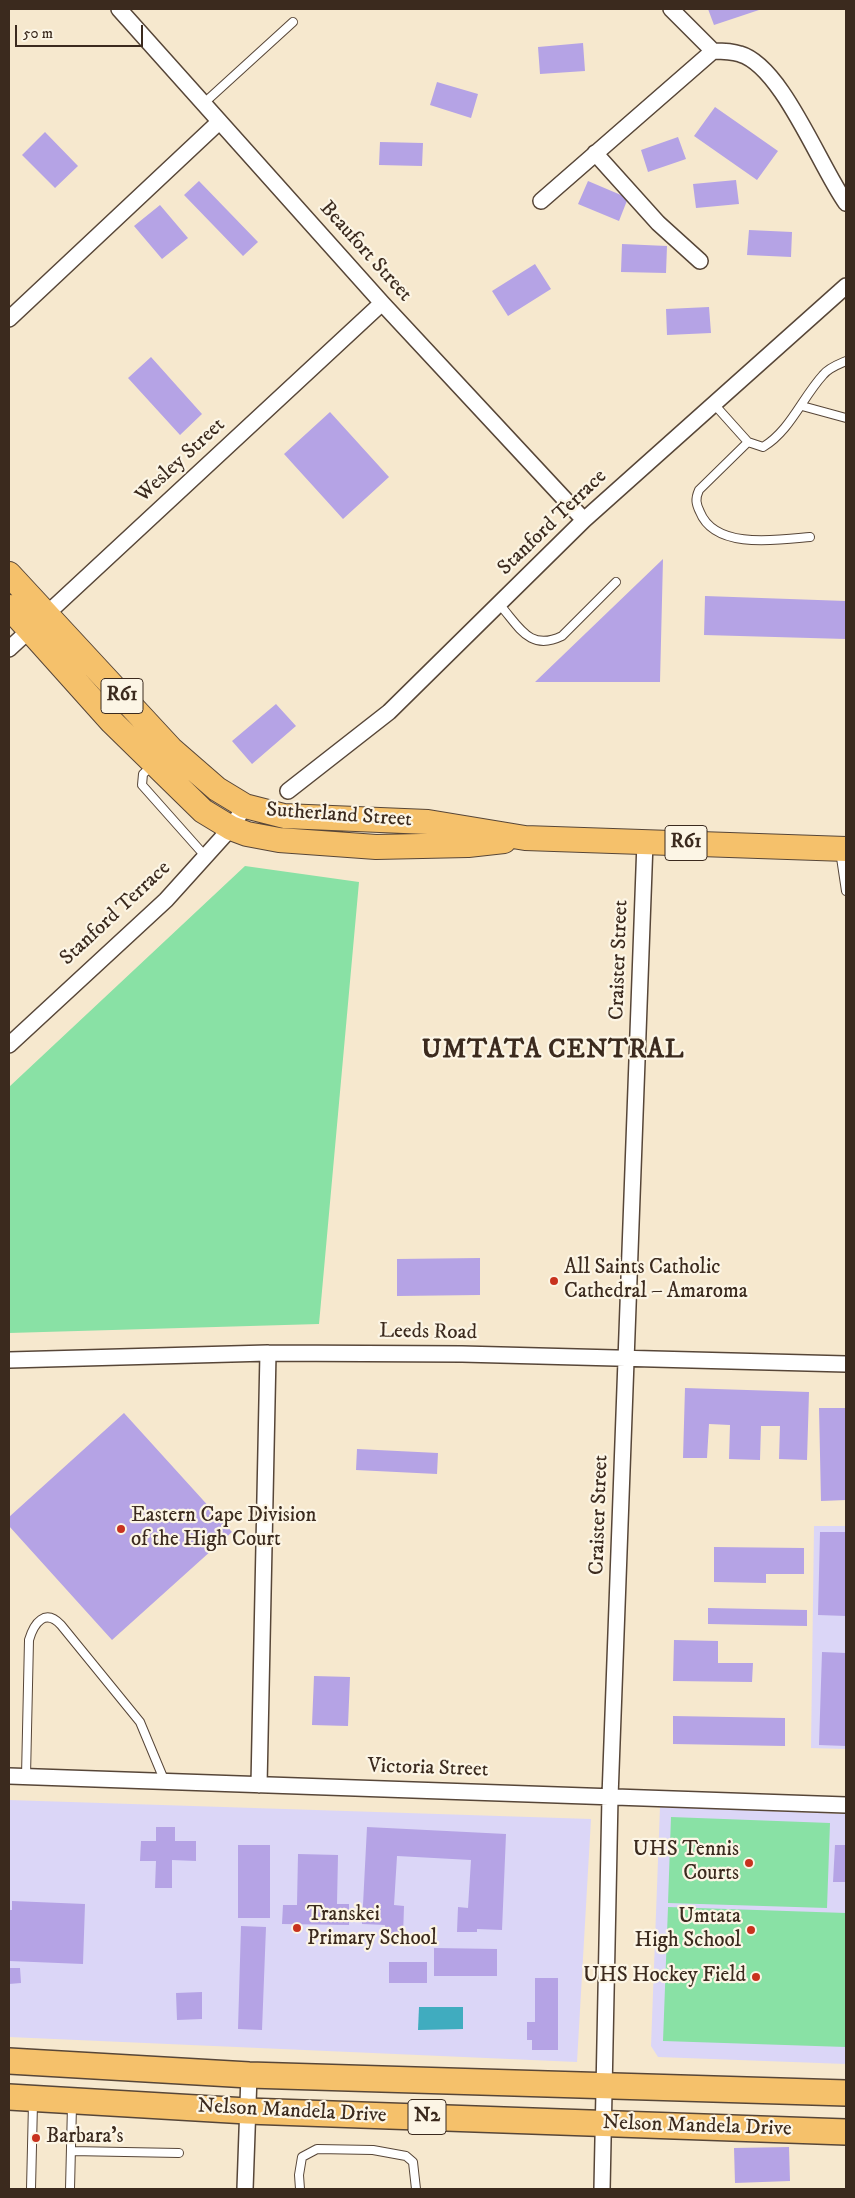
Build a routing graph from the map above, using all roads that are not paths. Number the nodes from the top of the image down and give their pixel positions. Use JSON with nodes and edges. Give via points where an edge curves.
{"nodes":[{"id":1,"x":118,"y":9,"type":"edge"},
{"id":2,"x":671,"y":9,"type":"edge"},
{"id":3,"x":294,"y":22,"type":"dead end"},
{"id":4,"x":713,"y":51,"type":"junction"},
{"id":5,"x":204,"y":104,"type":"junction"},
{"id":6,"x":220,"y":122,"type":"junction"},
{"id":7,"x":596,"y":153,"type":"junction"},
{"id":8,"x":541,"y":201,"type":"dead end"},
{"id":9,"x":846,"y":203,"type":"edge"},
{"id":10,"x":700,"y":261,"type":"dead end"},
{"id":11,"x":846,"y":286,"type":"edge"},
{"id":12,"x":382,"y":302,"type":"junction"},
{"id":13,"x":9,"y":319,"type":"edge"},
{"id":14,"x":846,"y":361,"type":"edge"},
{"id":15,"x":713,"y":403,"type":"junction"},
{"id":16,"x":802,"y":406,"type":"junction"},
{"id":17,"x":846,"y":418,"type":"edge"},
{"id":18,"x":748,"y":442,"type":"junction"},
{"id":19,"x":584,"y":520,"type":"junction"},
{"id":20,"x":810,"y":537,"type":"dead end"},
{"id":21,"x":9,"y":574,"type":"edge"},
{"id":22,"x":616,"y":582,"type":"dead end"},
{"id":23,"x":499,"y":604,"type":"junction"},
{"id":24,"x":9,"y":607,"type":"edge"},
{"id":25,"x":38,"y":623,"type":"junction"},
{"id":26,"x":9,"y":650,"type":"edge"},
{"id":27,"x":155,"y":763,"type":"junction"},
{"id":28,"x":288,"y":790,"type":"dead end"},
{"id":29,"x":245,"y":806,"type":"junction"},
{"id":30,"x":231,"y":828,"type":"junction"},
{"id":31,"x":525,"y":838,"type":"junction"},
{"id":32,"x":646,"y":842,"type":"junction"},
{"id":33,"x":843,"y":849,"type":"edge"},
{"id":34,"x":206,"y":857,"type":"junction"},
{"id":35,"x":846,"y":891,"type":"edge"},
{"id":36,"x":9,"y":1045,"type":"edge"},
{"id":37,"x":268,"y":1353,"type":"junction"},
{"id":38,"x":627,"y":1358,"type":"junction"},
{"id":39,"x":9,"y":1360,"type":"edge"},
{"id":40,"x":846,"y":1364,"type":"edge"},
{"id":41,"x":9,"y":1776,"type":"edge"},
{"id":42,"x":26,"y":1776,"type":"junction"},
{"id":43,"x":165,"y":1782,"type":"junction"},
{"id":44,"x":259,"y":1785,"type":"junction"},
{"id":45,"x":610,"y":1797,"type":"junction"},
{"id":46,"x":846,"y":1805,"type":"edge"},
{"id":47,"x":9,"y":2061,"type":"edge"},
{"id":48,"x":249,"y":2075,"type":"junction"},
{"id":49,"x":605,"y":2084,"type":"junction"},
{"id":50,"x":846,"y":2093,"type":"edge"},
{"id":51,"x":9,"y":2097,"type":"edge"},
{"id":52,"x":33,"y":2098,"type":"junction"},
{"id":53,"x":72,"y":2100,"type":"junction"},
{"id":54,"x":247,"y":2111,"type":"junction"},
{"id":55,"x":604,"y":2124,"type":"junction"},
{"id":56,"x":846,"y":2132,"type":"edge"},
{"id":57,"x":71,"y":2151,"type":"junction"},
{"id":58,"x":179,"y":2153,"type":"dead end"},
{"id":59,"x":31,"y":2189,"type":"edge"},
{"id":60,"x":70,"y":2189,"type":"edge"},
{"id":61,"x":245,"y":2189,"type":"edge"},
{"id":62,"x":300,"y":2189,"type":"edge"},
{"id":63,"x":416,"y":2189,"type":"edge"},
{"id":64,"x":602,"y":2189,"type":"edge"}],
"edges":[{"from":1,"to":5,"type":"street","name":"Beaufort Street"},
{"from":2,"to":4,"type":"street"},
{"from":3,"to":5,"type":"lane"},
{"from":4,"to":7,"type":"street"},
{"from":4,"to":9,"type":"street","via":[[740,54],[758,63],[774,81]]},
{"from":5,"to":6,"type":"street","name":"Beaufort Street"},
{"from":6,"to":12,"type":"street","name":"Beaufort Street"},
{"from":6,"to":13,"type":"street"},
{"from":7,"to":8,"type":"street"},
{"from":7,"to":10,"type":"street","via":[[658,223]]},
{"from":11,"to":15,"type":"street","name":"Stanford Terrace"},
{"from":12,"to":19,"type":"street","name":"Beaufort Street"},
{"from":12,"to":25,"type":"street","name":"Wesley Street"},
{"from":14,"to":16,"type":"lane","via":[[824,373]]},
{"from":15,"to":18,"type":"lane"},
{"from":15,"to":19,"type":"street","name":"Stanford Terrace"},
{"from":16,"to":17,"type":"lane"},
{"from":16,"to":18,"type":"lane","via":[[763,447]]},
{"from":18,"to":20,"type":"lane","via":[[699,490],[696,497],[703,522],[744,540]]},
{"from":19,"to":23,"type":"street","name":"Stanford Terrace"},
{"from":21,"to":25,"type":"main road","name":"Sutherland Street","number":"R61"},
{"from":22,"to":23,"type":"lane","via":[[562,636],[550,642],[533,641]]},
{"from":23,"to":28,"type":"street","name":"Stanford Terrace","via":[[388,712]]},
{"from":24,"to":25,"type":"main road","name":"Sutherland Street","number":"R61"},
{"from":25,"to":26,"type":"street","name":"Wesley Street"},
{"from":25,"to":27,"type":"main road","name":"Sutherland Street","number":"R61","via":[[112,722]]},
{"from":25,"to":29,"type":"main road","name":"Sutherland Street","number":"R61","via":[[171,749],[217,789]]},
{"from":27,"to":30,"type":"main road","name":"Sutherland Street","number":"R61","via":[[204,811]]},
{"from":27,"to":34,"type":"lane","via":[[143,774],[142,785]]},
{"from":29,"to":30,"type":"street","name":"Stanford Terrace"},
{"from":29,"to":31,"type":"main road","name":"Sutherland Street","number":"R61","via":[[284,816],[428,822]]},
{"from":30,"to":31,"type":"main road","name":"Sutherland Street","number":"R61","via":[[279,840],[376,847],[468,845]]},
{"from":30,"to":34,"type":"street","name":"Stanford Terrace"},
{"from":31,"to":32,"type":"main road","name":"Sutherland Street","number":"R61"},
{"from":32,"to":33,"type":"main road","name":"Sutherland Street","number":"R61"},
{"from":32,"to":38,"type":"street","name":"Craister Street"},
{"from":33,"to":35,"type":"lane"},
{"from":34,"to":36,"type":"street","name":"Stanford Terrace","via":[[166,900]]},
{"from":37,"to":38,"type":"street","name":"Leeds Road"},
{"from":37,"to":39,"type":"street","name":"Leeds Road"},
{"from":37,"to":44,"type":"street"},
{"from":38,"to":40,"type":"street","name":"Leeds Road"},
{"from":38,"to":45,"type":"street","name":"Craister Street"},
{"from":41,"to":42,"type":"street","name":"Victoria Street"},
{"from":42,"to":43,"type":"street","name":"Victoria Street"},
{"from":42,"to":43,"type":"lane","via":[[28,1640],[32,1630],[46,1617],[61,1625],[140,1722]]},
{"from":43,"to":44,"type":"street","name":"Victoria Street"},
{"from":44,"to":45,"type":"street","name":"Victoria Street"},
{"from":45,"to":46,"type":"street","name":"Victoria Street"},
{"from":45,"to":49,"type":"street","name":"Craister Street"},
{"from":47,"to":48,"type":"highway","name":"Nelson Mandela Drive","number":"N2"},
{"from":48,"to":49,"type":"highway","name":"Nelson Mandela Drive","number":"N2"},
{"from":48,"to":54,"type":"street"},
{"from":49,"to":50,"type":"highway","name":"Nelson Mandela Drive","number":"N2"},
{"from":49,"to":55,"type":"street","name":"Craister Street"},
{"from":51,"to":52,"type":"highway","name":"Nelson Mandela Drive","number":"N2"},
{"from":52,"to":53,"type":"highway","name":"Nelson Mandela Drive","number":"N2"},
{"from":52,"to":59,"type":"lane"},
{"from":53,"to":54,"type":"highway","name":"Nelson Mandela Drive","number":"N2"},
{"from":53,"to":57,"type":"lane"},
{"from":54,"to":55,"type":"highway","name":"Nelson Mandela Drive","number":"N2"},
{"from":54,"to":61,"type":"street"},
{"from":55,"to":56,"type":"highway","name":"Nelson Mandela Drive","number":"N2"},
{"from":55,"to":64,"type":"street","name":"Craister Street"},
{"from":57,"to":58,"type":"lane"},
{"from":57,"to":60,"type":"lane"},
{"from":62,"to":63,"type":"lane","via":[[302,2157],[317,2149],[374,2150],[406,2156],[413,2162]]}]}
